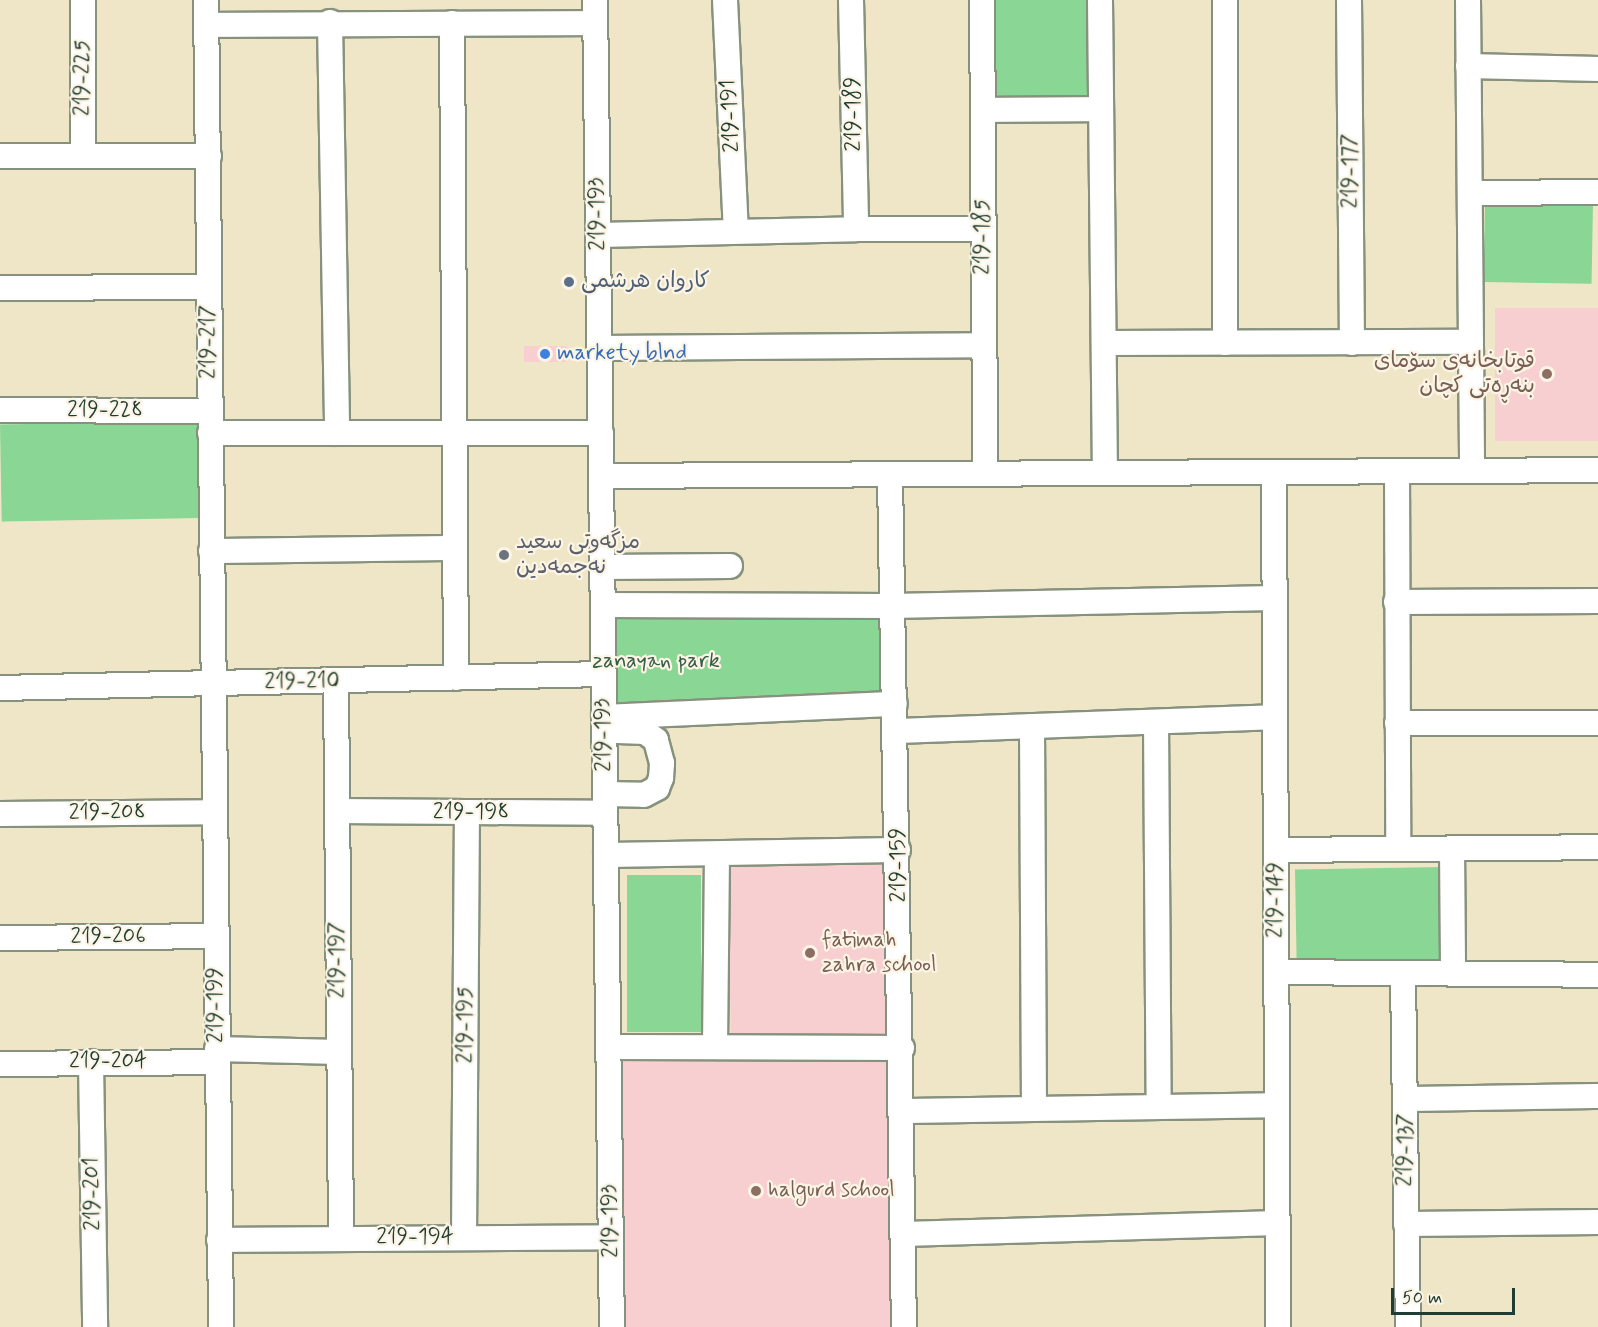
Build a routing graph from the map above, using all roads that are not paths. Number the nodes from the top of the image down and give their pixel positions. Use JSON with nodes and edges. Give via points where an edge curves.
{"nodes":[{"id":1,"x":83,"y":0,"type":"edge"},
{"id":2,"x":206,"y":0,"type":"edge"},
{"id":3,"x":725,"y":0,"type":"edge"},
{"id":4,"x":851,"y":0,"type":"edge"},
{"id":5,"x":982,"y":0,"type":"edge"},
{"id":6,"x":1100,"y":0,"type":"edge"},
{"id":7,"x":1225,"y":0,"type":"edge"},
{"id":8,"x":1349,"y":0,"type":"edge"},
{"id":9,"x":1468,"y":0,"type":"edge"},
{"id":10,"x":595,"y":12,"type":"edge"},
{"id":11,"x":330,"y":22,"type":"junction"},
{"id":12,"x":452,"y":23,"type":"junction"},
{"id":13,"x":206,"y":25,"type":"junction"},
{"id":14,"x":1468,"y":66,"type":"junction"},
{"id":15,"x":1598,"y":69,"type":"edge"},
{"id":16,"x":1101,"y":109,"type":"junction"},
{"id":17,"x":985,"y":110,"type":"junction"},
{"id":18,"x":0,"y":156,"type":"edge"},
{"id":19,"x":83,"y":156,"type":"junction"},
{"id":20,"x":209,"y":156,"type":"junction"},
{"id":21,"x":1598,"y":192,"type":"edge"},
{"id":22,"x":1470,"y":193,"type":"junction"},
{"id":23,"x":856,"y":228,"type":"junction"},
{"id":24,"x":983,"y":229,"type":"junction"},
{"id":25,"x":736,"y":231,"type":"junction"},
{"id":26,"x":598,"y":235,"type":"junction"},
{"id":27,"x":208,"y":287,"type":"junction"},
{"id":28,"x":0,"y":288,"type":"edge"},
{"id":29,"x":1471,"y":342,"type":"junction"},
{"id":30,"x":1104,"y":343,"type":"junction"},
{"id":31,"x":1225,"y":343,"type":"junction"},
{"id":32,"x":1352,"y":343,"type":"junction"},
{"id":33,"x":984,"y":345,"type":"junction"},
{"id":34,"x":600,"y":348,"type":"junction"},
{"id":35,"x":0,"y":410,"type":"edge"},
{"id":36,"x":209,"y":422,"type":"junction"},
{"id":37,"x":337,"y":433,"type":"junction"},
{"id":38,"x":455,"y":433,"type":"junction"},
{"id":39,"x":601,"y":433,"type":"junction"},
{"id":40,"x":1598,"y":470,"type":"edge"},
{"id":41,"x":1397,"y":471,"type":"junction"},
{"id":42,"x":1472,"y":471,"type":"junction"},
{"id":43,"x":1274,"y":472,"type":"junction"},
{"id":44,"x":1105,"y":473,"type":"junction"},
{"id":45,"x":985,"y":474,"type":"junction"},
{"id":46,"x":890,"y":475,"type":"junction"},
{"id":47,"x":601,"y":477,"type":"junction"},
{"id":48,"x":455,"y":548,"type":"junction"},
{"id":49,"x":211,"y":551,"type":"junction"},
{"id":50,"x":730,"y":566,"type":"dead end"},
{"id":51,"x":603,"y":567,"type":"junction"},
{"id":52,"x":1273,"y":598,"type":"junction"},
{"id":53,"x":1598,"y":601,"type":"edge"},
{"id":54,"x":1396,"y":602,"type":"junction"},
{"id":55,"x":603,"y":605,"type":"junction"},
{"id":56,"x":892,"y":606,"type":"junction"},
{"id":57,"x":604,"y":674,"type":"junction"},
{"id":58,"x":456,"y":678,"type":"junction"},
{"id":59,"x":336,"y":682,"type":"junction"},
{"id":60,"x":212,"y":684,"type":"junction"},
{"id":61,"x":0,"y":688,"type":"edge"},
{"id":62,"x":1274,"y":717,"type":"junction"},
{"id":63,"x":896,"y":718,"type":"junction"},
{"id":64,"x":852,"y":719,"type":"dead end"},
{"id":65,"x":1156,"y":722,"type":"junction"},
{"id":66,"x":1397,"y":723,"type":"junction"},
{"id":67,"x":1598,"y":723,"type":"edge"},
{"id":68,"x":605,"y":724,"type":"junction"},
{"id":69,"x":1032,"y":726,"type":"junction"},
{"id":70,"x":605,"y":804,"type":"junction"},
{"id":71,"x":337,"y":811,"type":"junction"},
{"id":72,"x":214,"y":812,"type":"junction"},
{"id":73,"x":468,"y":813,"type":"junction"},
{"id":74,"x":0,"y":814,"type":"edge"},
{"id":75,"x":1598,"y":847,"type":"edge"},
{"id":76,"x":1452,"y":848,"type":"junction"},
{"id":77,"x":1398,"y":849,"type":"junction"},
{"id":78,"x":898,"y":850,"type":"junction"},
{"id":79,"x":1276,"y":850,"type":"junction"},
{"id":80,"x":606,"y":855,"type":"junction"},
{"id":81,"x":717,"y":855,"type":"junction"},
{"id":82,"x":215,"y":936,"type":"junction"},
{"id":83,"x":0,"y":938,"type":"edge"},
{"id":84,"x":1276,"y":972,"type":"junction"},
{"id":85,"x":1453,"y":972,"type":"junction"},
{"id":86,"x":1404,"y":974,"type":"junction"},
{"id":87,"x":1598,"y":975,"type":"edge"},
{"id":88,"x":609,"y":1047,"type":"junction"},
{"id":89,"x":715,"y":1047,"type":"junction"},
{"id":90,"x":902,"y":1048,"type":"junction"},
{"id":91,"x":339,"y":1052,"type":"junction"},
{"id":92,"x":217,"y":1056,"type":"junction"},
{"id":93,"x":91,"y":1062,"type":"junction"},
{"id":94,"x":0,"y":1064,"type":"edge"},
{"id":95,"x":1598,"y":1096,"type":"edge"},
{"id":96,"x":1407,"y":1099,"type":"junction"},
{"id":97,"x":1277,"y":1105,"type":"junction"},
{"id":98,"x":1159,"y":1107,"type":"junction"},
{"id":99,"x":1034,"y":1110,"type":"junction"},
{"id":100,"x":903,"y":1111,"type":"junction"},
{"id":101,"x":1598,"y":1222,"type":"edge"},
{"id":102,"x":1278,"y":1223,"type":"junction"},
{"id":103,"x":1406,"y":1224,"type":"junction"},
{"id":104,"x":904,"y":1234,"type":"junction"},
{"id":105,"x":611,"y":1237,"type":"junction"},
{"id":106,"x":340,"y":1238,"type":"junction"},
{"id":107,"x":464,"y":1238,"type":"junction"},
{"id":108,"x":219,"y":1240,"type":"junction"},
{"id":109,"x":95,"y":1327,"type":"edge"},
{"id":110,"x":221,"y":1327,"type":"edge"},
{"id":111,"x":612,"y":1327,"type":"edge"},
{"id":112,"x":904,"y":1327,"type":"edge"},
{"id":113,"x":1278,"y":1327,"type":"edge"},
{"id":114,"x":1408,"y":1327,"type":"edge"}],
"edges":[{"from":1,"to":19,"type":"street","name":"219-225"},
{"from":2,"to":13,"type":"street","name":"219-217"},
{"from":3,"to":25,"type":"street","name":"219-191"},
{"from":4,"to":23,"type":"street","name":"219-189"},
{"from":5,"to":17,"type":"street","name":"219-185"},
{"from":6,"to":16,"type":"street"},
{"from":7,"to":31,"type":"street"},
{"from":8,"to":32,"type":"street","name":"219-177"},
{"from":9,"to":14,"type":"street"},
{"from":10,"to":12,"type":"street"},
{"from":10,"to":26,"type":"street","name":"219-193"},
{"from":11,"to":12,"type":"street"},
{"from":11,"to":13,"type":"street"},
{"from":11,"to":37,"type":"street"},
{"from":12,"to":38,"type":"street"},
{"from":13,"to":20,"type":"street","name":"219-217"},
{"from":14,"to":15,"type":"street"},
{"from":14,"to":22,"type":"street"},
{"from":16,"to":17,"type":"street"},
{"from":16,"to":30,"type":"street"},
{"from":17,"to":24,"type":"street","name":"219-185"},
{"from":18,"to":19,"type":"street"},
{"from":19,"to":20,"type":"street"},
{"from":20,"to":27,"type":"street","name":"219-217"},
{"from":21,"to":22,"type":"street"},
{"from":22,"to":29,"type":"street"},
{"from":23,"to":24,"type":"street"},
{"from":23,"to":25,"type":"street"},
{"from":24,"to":33,"type":"street","name":"219-185"},
{"from":25,"to":26,"type":"street"},
{"from":26,"to":34,"type":"street","name":"219-193"},
{"from":27,"to":28,"type":"street"},
{"from":27,"to":36,"type":"street","name":"219-217"},
{"from":29,"to":32,"type":"street"},
{"from":29,"to":42,"type":"street"},
{"from":30,"to":31,"type":"street"},
{"from":30,"to":44,"type":"street"},
{"from":31,"to":32,"type":"street"},
{"from":33,"to":34,"type":"street"},
{"from":33,"to":45,"type":"street","name":"219-185"},
{"from":34,"to":39,"type":"street","name":"219-193"},
{"from":35,"to":36,"type":"street","name":"219-228"},
{"from":36,"to":37,"type":"street","name":"219-228"},
{"from":36,"to":49,"type":"street","name":"219-217"},
{"from":37,"to":38,"type":"street","name":"219-228"},
{"from":38,"to":39,"type":"street","name":"219-228"},
{"from":38,"to":48,"type":"street"},
{"from":39,"to":47,"type":"street","name":"219-193"},
{"from":40,"to":42,"type":"street"},
{"from":41,"to":42,"type":"street"},
{"from":41,"to":43,"type":"street"},
{"from":41,"to":54,"type":"street"},
{"from":43,"to":44,"type":"street"},
{"from":43,"to":52,"type":"street","name":"219-149"},
{"from":44,"to":45,"type":"street"},
{"from":45,"to":46,"type":"street"},
{"from":46,"to":47,"type":"street"},
{"from":46,"to":56,"type":"street","name":"219-159"},
{"from":47,"to":51,"type":"street","name":"219-193"},
{"from":48,"to":49,"type":"street"},
{"from":48,"to":58,"type":"street"},
{"from":49,"to":60,"type":"street","name":"219-217"},
{"from":50,"to":51,"type":"street"},
{"from":51,"to":55,"type":"street","name":"219-193"},
{"from":52,"to":56,"type":"street"},
{"from":52,"to":62,"type":"street","name":"219-149"},
{"from":53,"to":54,"type":"street"},
{"from":54,"to":66,"type":"street"},
{"from":55,"to":56,"type":"street"},
{"from":55,"to":57,"type":"street","name":"219-193"},
{"from":56,"to":63,"type":"street","name":"219-159"},
{"from":57,"to":58,"type":"street","name":"219-210"},
{"from":57,"to":68,"type":"street","name":"219-193"},
{"from":58,"to":59,"type":"street","name":"219-210"},
{"from":59,"to":60,"type":"street","name":"219-210"},
{"from":59,"to":71,"type":"street","name":"219-197"},
{"from":60,"to":61,"type":"street","name":"219-210"},
{"from":60,"to":72,"type":"street","name":"219-199"},
{"from":62,"to":65,"type":"street"},
{"from":62,"to":79,"type":"street","name":"219-149"},
{"from":63,"to":64,"type":"street"},
{"from":63,"to":68,"type":"street"},
{"from":63,"to":69,"type":"street"},
{"from":63,"to":78,"type":"street","name":"219-159"},
{"from":65,"to":69,"type":"street"},
{"from":65,"to":98,"type":"street"},
{"from":66,"to":67,"type":"street"},
{"from":66,"to":77,"type":"street"},
{"from":68,"to":70,"type":"street","name":"219-193"},
{"from":68,"to":70,"type":"street","name":"219-198","via":[[645,732],[656,740],[662,763],[657,788]]},
{"from":69,"to":99,"type":"street"},
{"from":70,"to":73,"type":"street","name":"219-198"},
{"from":70,"to":80,"type":"street","name":"219-193"},
{"from":71,"to":73,"type":"street","name":"219-198"},
{"from":71,"to":91,"type":"street","name":"219-197"},
{"from":72,"to":74,"type":"street","name":"219-208"},
{"from":72,"to":82,"type":"street","name":"219-199"},
{"from":73,"to":107,"type":"street","name":"219-195"},
{"from":75,"to":76,"type":"street"},
{"from":76,"to":77,"type":"street"},
{"from":76,"to":85,"type":"street"},
{"from":77,"to":79,"type":"street"},
{"from":78,"to":81,"type":"street"},
{"from":78,"to":90,"type":"street","name":"219-159"},
{"from":79,"to":84,"type":"street","name":"219-149"},
{"from":80,"to":81,"type":"street"},
{"from":80,"to":88,"type":"street","name":"219-193"},
{"from":81,"to":89,"type":"street"},
{"from":82,"to":83,"type":"street","name":"219-206"},
{"from":82,"to":92,"type":"street","name":"219-199"},
{"from":84,"to":86,"type":"street"},
{"from":84,"to":97,"type":"street","name":"219-149"},
{"from":85,"to":86,"type":"street"},
{"from":85,"to":87,"type":"street"},
{"from":86,"to":96,"type":"street","name":"219-137"},
{"from":88,"to":89,"type":"street"},
{"from":88,"to":105,"type":"street","name":"219-193"},
{"from":89,"to":90,"type":"street"},
{"from":90,"to":100,"type":"street","name":"219-159"},
{"from":91,"to":92,"type":"street","name":"219-204"},
{"from":91,"to":106,"type":"street","name":"219-197"},
{"from":92,"to":93,"type":"street","name":"219-204"},
{"from":92,"to":108,"type":"street","name":"219-199"},
{"from":93,"to":94,"type":"street","name":"219-204"},
{"from":93,"to":109,"type":"street","name":"219-201"},
{"from":95,"to":96,"type":"street"},
{"from":96,"to":103,"type":"street","name":"219-137"},
{"from":97,"to":98,"type":"street"},
{"from":97,"to":102,"type":"street","name":"219-149"},
{"from":98,"to":99,"type":"street"},
{"from":99,"to":100,"type":"street"},
{"from":100,"to":104,"type":"street","name":"219-159"},
{"from":101,"to":103,"type":"street"},
{"from":102,"to":104,"type":"street"},
{"from":102,"to":113,"type":"street","name":"219-149"},
{"from":103,"to":114,"type":"street","name":"219-137"},
{"from":104,"to":112,"type":"street","name":"219-159"},
{"from":105,"to":107,"type":"street","name":"219-194"},
{"from":105,"to":111,"type":"street","name":"219-193"},
{"from":106,"to":107,"type":"street","name":"219-194"},
{"from":106,"to":108,"type":"street","name":"219-194"},
{"from":108,"to":110,"type":"street","name":"219-199"}]}
